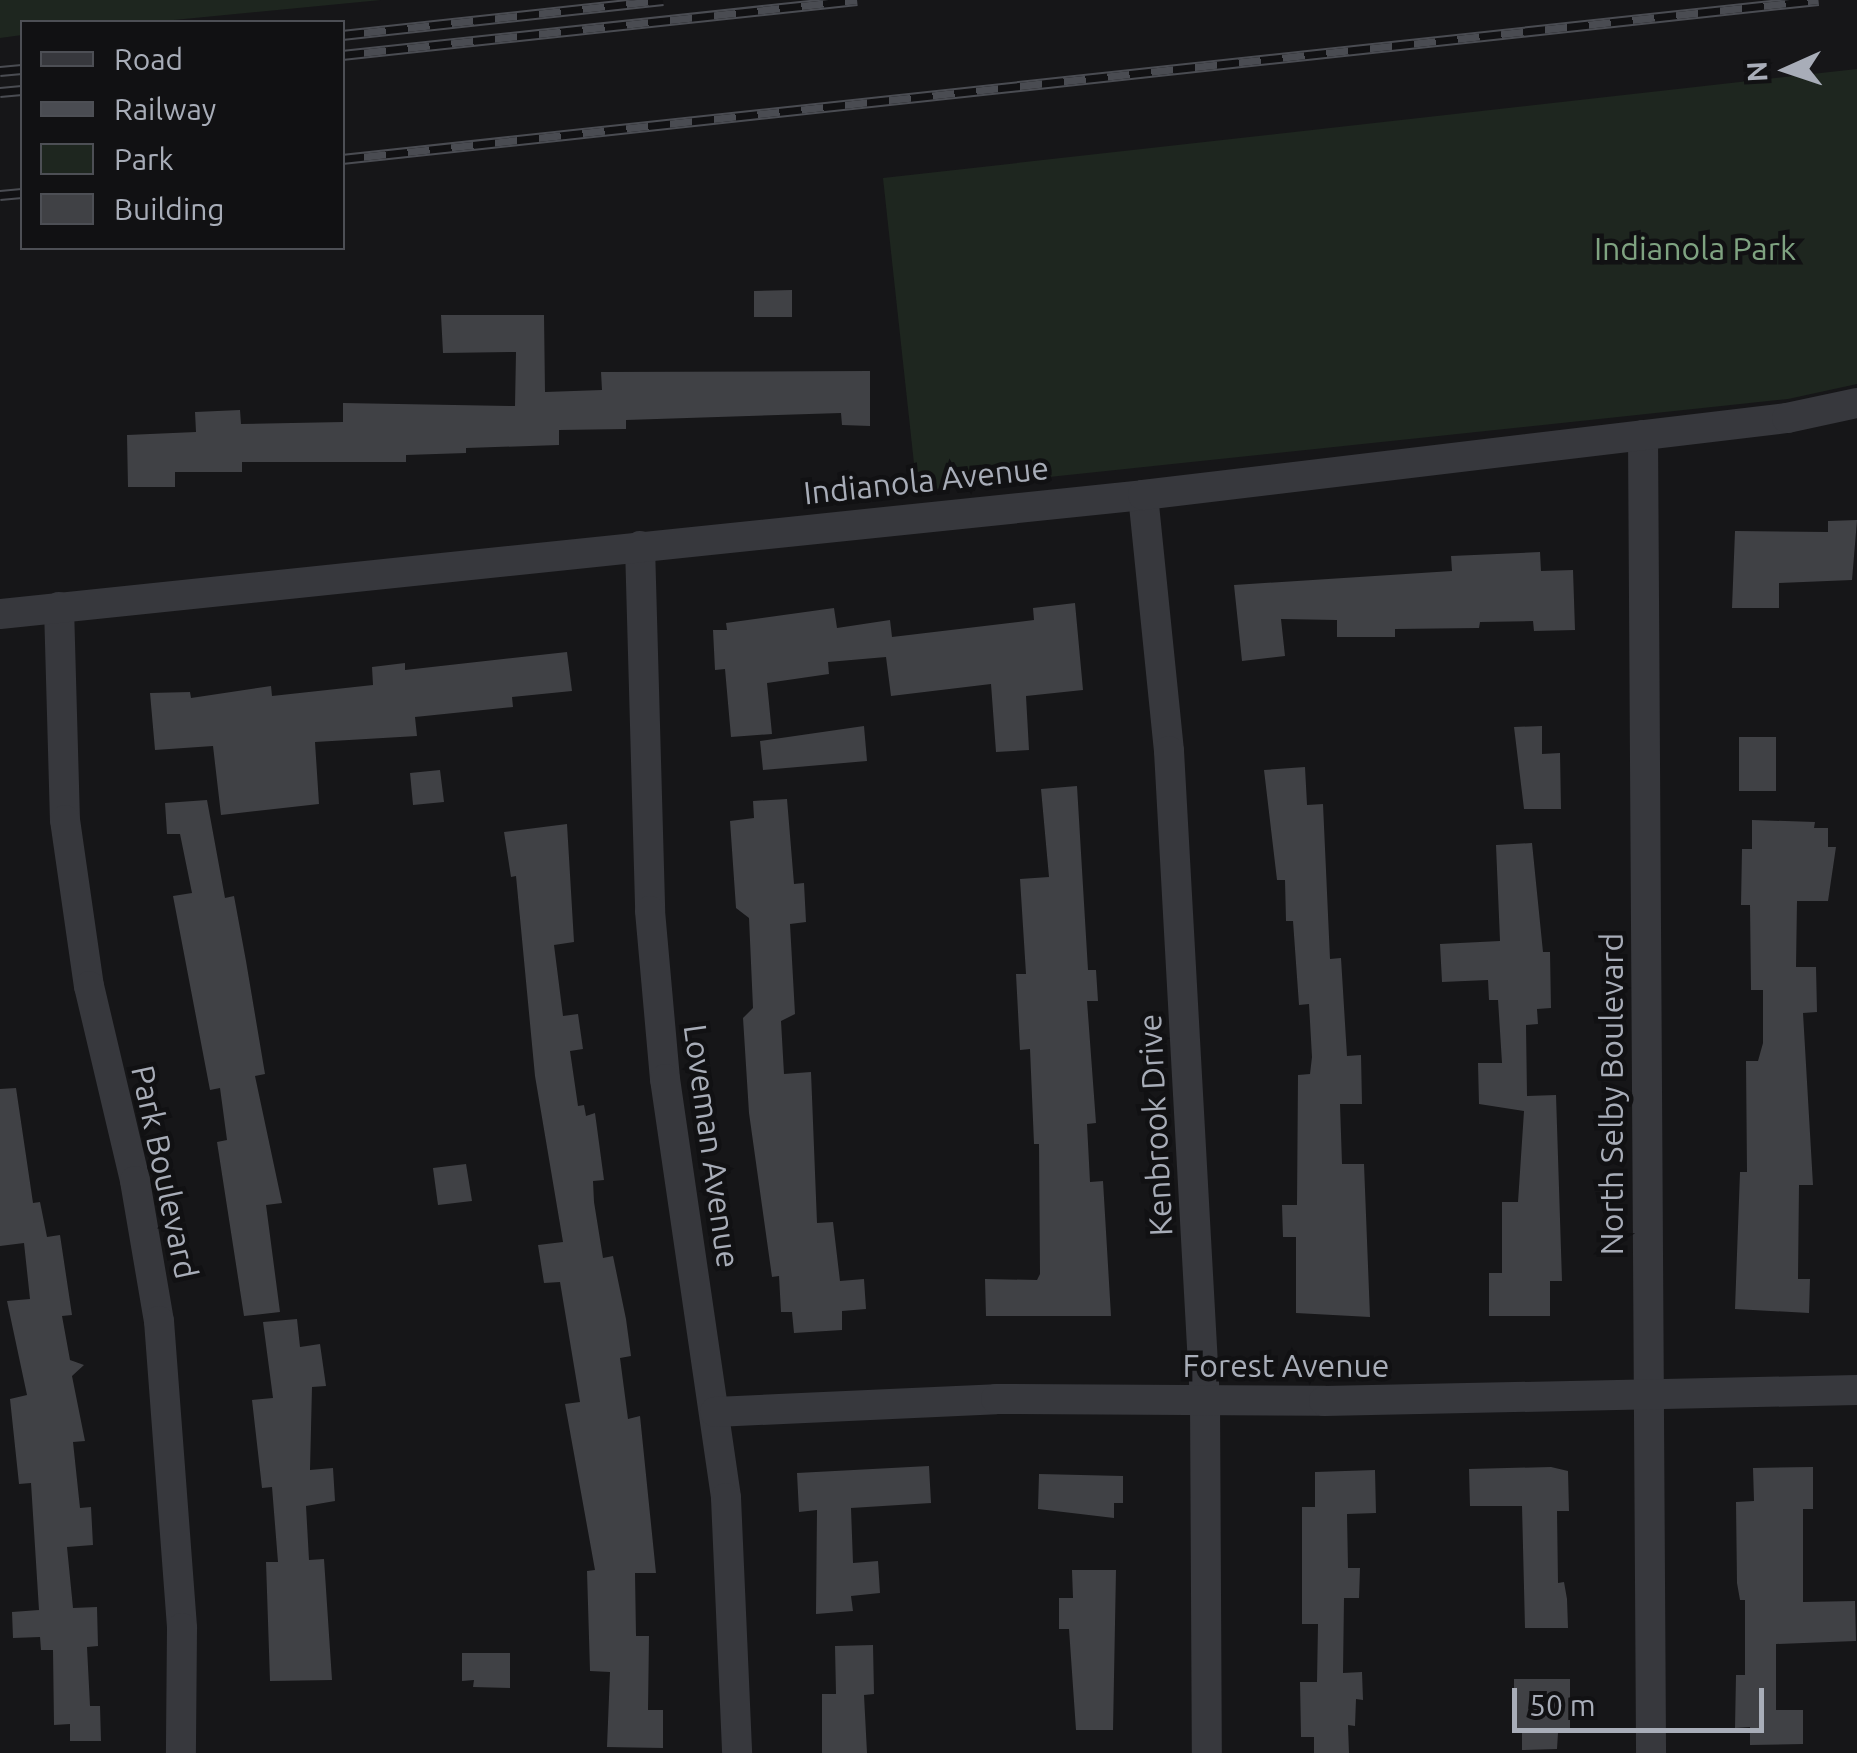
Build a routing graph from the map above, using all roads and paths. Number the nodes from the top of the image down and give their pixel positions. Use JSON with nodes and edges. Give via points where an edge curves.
{"nodes":[{"id":1,"x":1857,"y":403,"type":"edge"},
{"id":2,"x":1643,"y":435,"type":"junction"},
{"id":3,"x":1143,"y":495,"type":"junction"},
{"id":4,"x":640,"y":546,"type":"junction"},
{"id":5,"x":59,"y":608,"type":"junction"},
{"id":6,"x":0,"y":614,"type":"edge"},
{"id":7,"x":1857,"y":1390,"type":"edge"},
{"id":8,"x":1648,"y":1394,"type":"junction"},
{"id":9,"x":1206,"y":1401,"type":"junction"},
{"id":10,"x":715,"y":1412,"type":"junction"},
{"id":11,"x":181,"y":1753,"type":"edge"},
{"id":12,"x":737,"y":1753,"type":"edge"},
{"id":13,"x":1207,"y":1753,"type":"edge"},
{"id":14,"x":1651,"y":1753,"type":"edge"}],
"edges":[{"from":1,"to":2,"type":"street","name":"Indianola Avenue"},
{"from":2,"to":3,"type":"street","name":"Indianola Avenue"},
{"from":2,"to":8,"type":"street","name":"North Selby Boulevard"},
{"from":3,"to":4,"type":"street","name":"Indianola Avenue"},
{"from":3,"to":9,"type":"street","name":"Kenbrook Drive","via":[[1169,751]]},
{"from":4,"to":5,"type":"street","name":"Indianola Avenue"},
{"from":4,"to":10,"type":"street","name":"Loveman Avenue","via":[[650,911],[665,1079]]},
{"from":5,"to":6,"type":"street","name":"Indianola Avenue"},
{"from":5,"to":11,"type":"street","name":"Park Boulevard","via":[[67,836],[89,986],[136,1181],[159,1321],[182,1628]]},
{"from":7,"to":8,"type":"street","name":"Forest Avenue"},
{"from":8,"to":9,"type":"street","name":"Forest Avenue"},
{"from":8,"to":14,"type":"street","name":"North Selby Boulevard"},
{"from":9,"to":10,"type":"street","name":"Forest Avenue","via":[[996,1400]]},
{"from":9,"to":13,"type":"street","name":"Kenbrook Drive"},
{"from":10,"to":12,"type":"street","name":"Loveman Avenue","via":[[726,1498]]}]}
